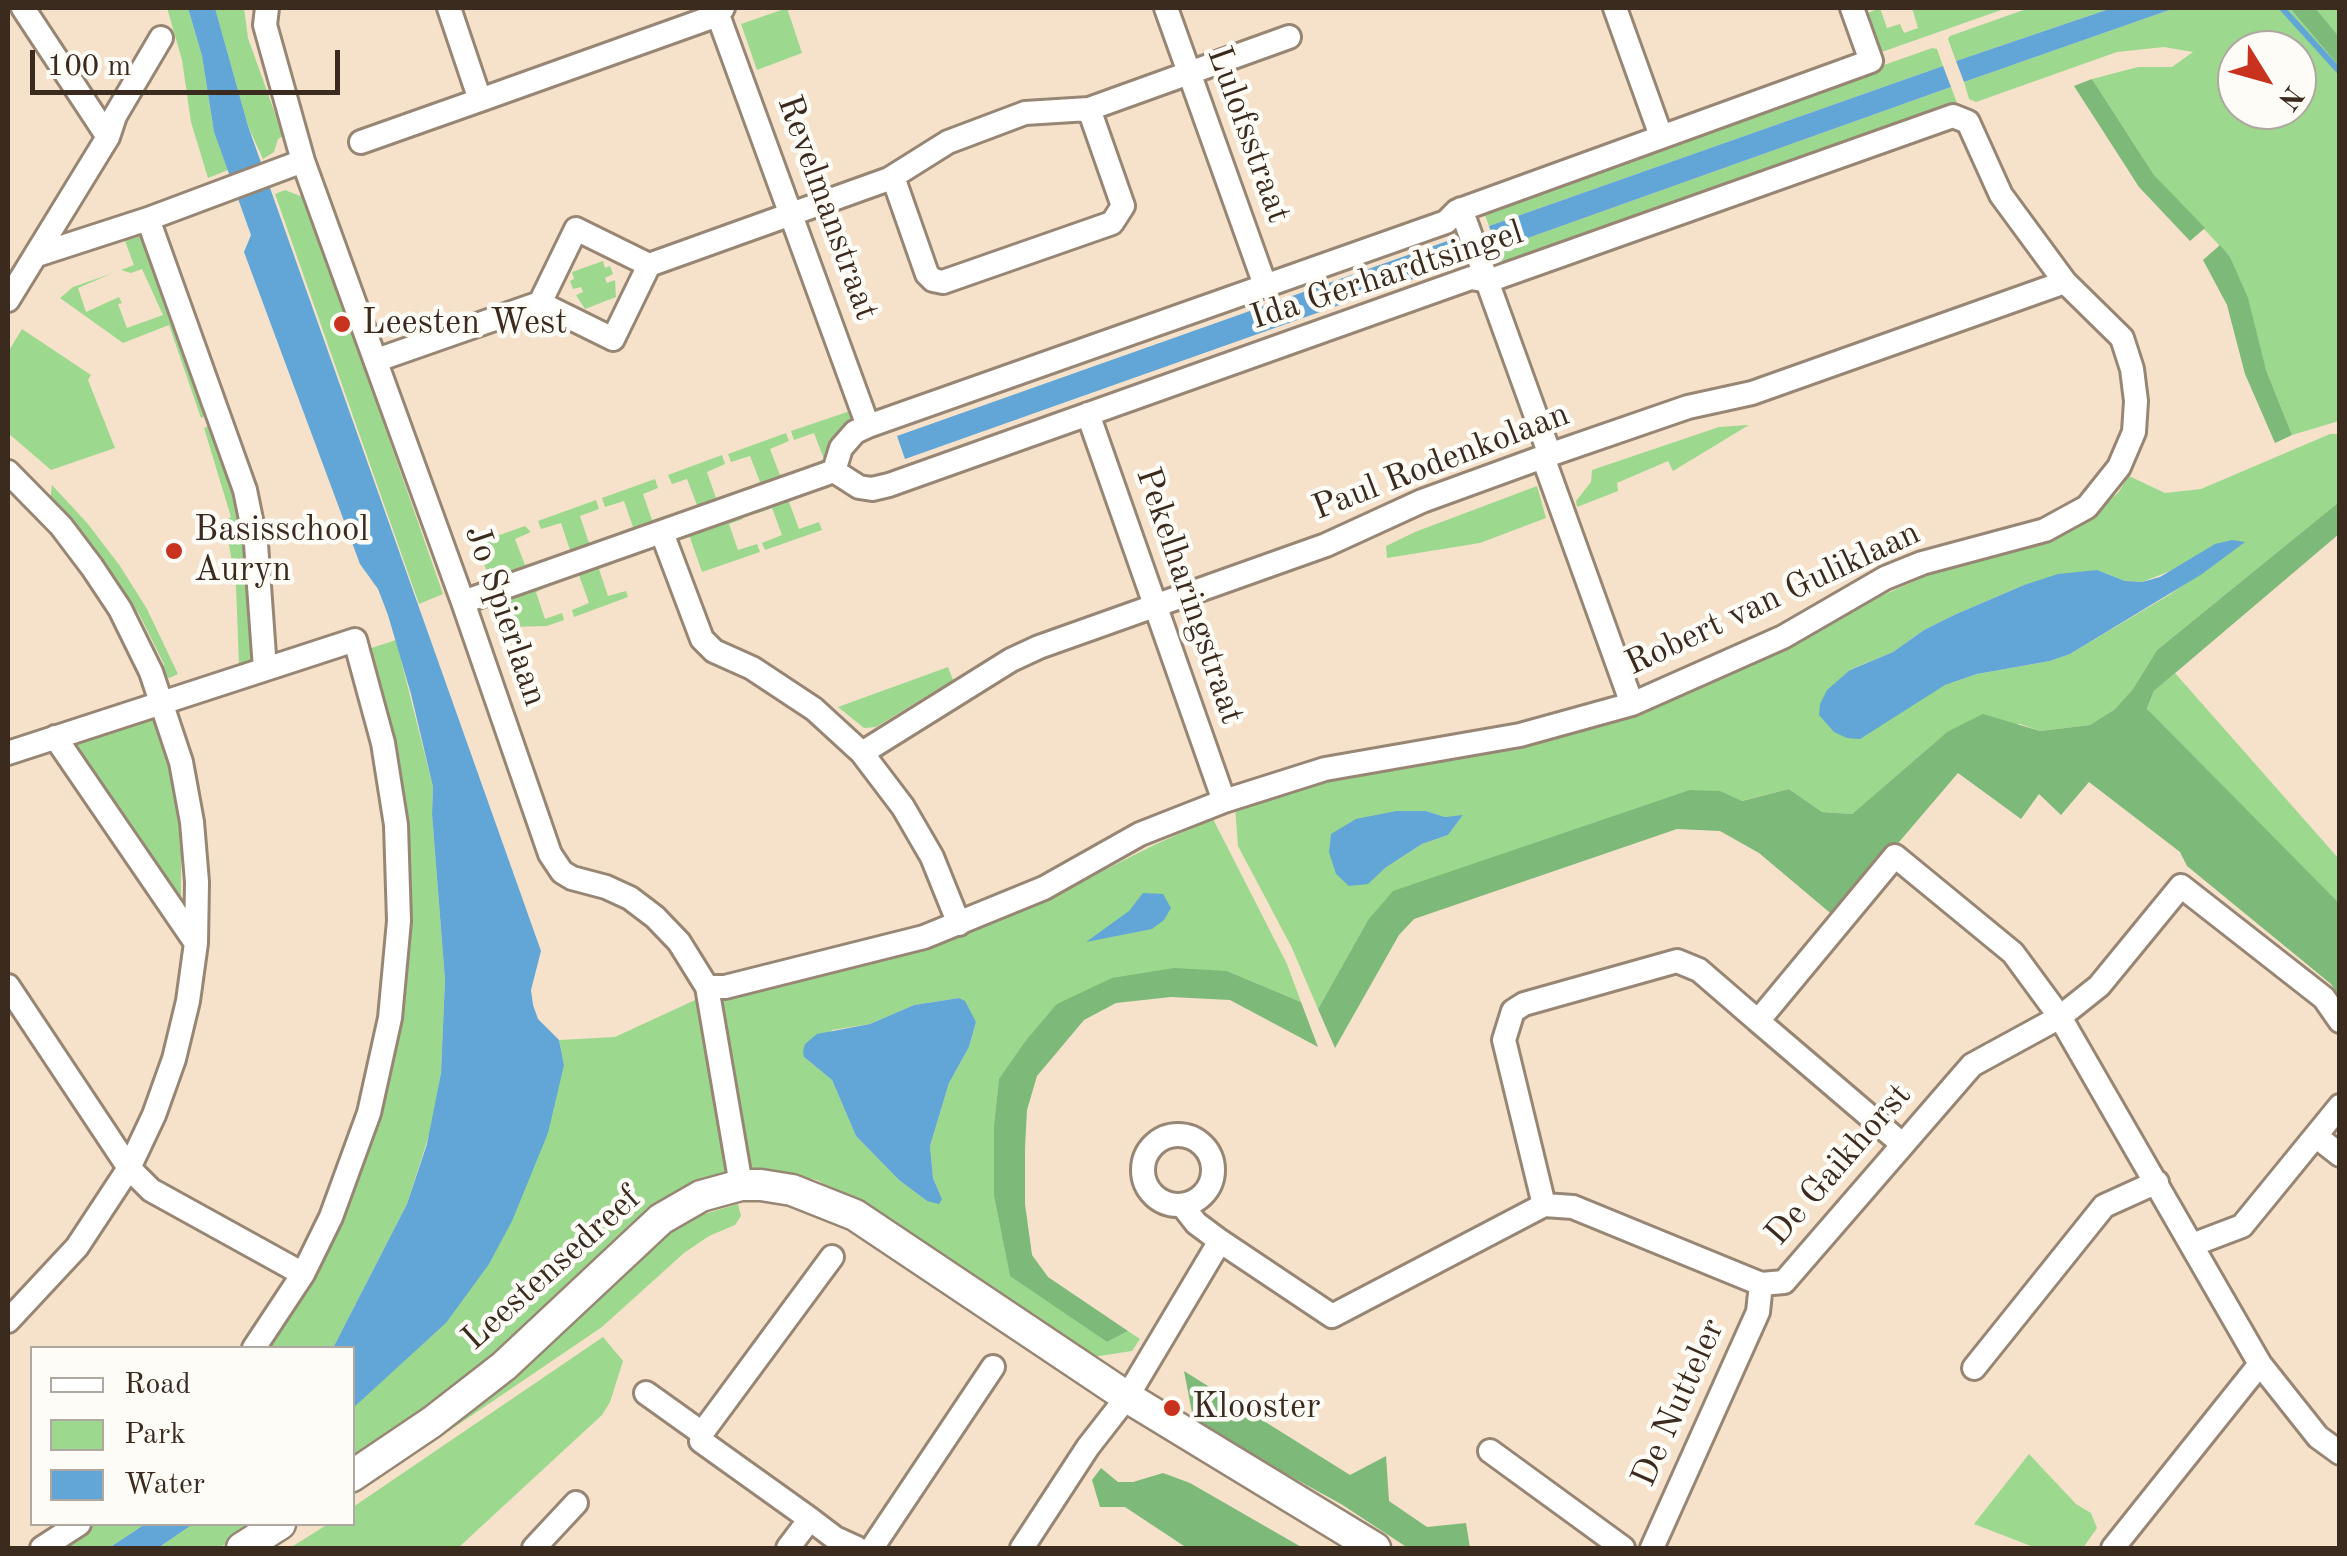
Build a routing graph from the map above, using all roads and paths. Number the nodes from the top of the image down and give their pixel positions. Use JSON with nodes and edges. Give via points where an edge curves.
{"nodes":[{"id":1,"x":23,"y":8,"type":"edge"},
{"id":2,"x":266,"y":8,"type":"edge"},
{"id":3,"x":450,"y":8,"type":"edge"},
{"id":4,"x":1166,"y":8,"type":"edge"},
{"id":5,"x":1616,"y":8,"type":"edge"},
{"id":6,"x":1852,"y":8,"type":"edge"},
{"id":7,"x":721,"y":11,"type":"edge"},
{"id":8,"x":673,"y":19,"type":"edge"},
{"id":9,"x":1289,"y":37,"type":"dead end"},
{"id":10,"x":161,"y":38,"type":"dead end"},
{"id":11,"x":1189,"y":74,"type":"junction"},
{"id":12,"x":480,"y":100,"type":"junction"},
{"id":13,"x":1089,"y":109,"type":"junction"},
{"id":14,"x":1964,"y":118,"type":"joint"},
{"id":15,"x":1661,"y":136,"type":"junction"},
{"id":16,"x":108,"y":138,"type":"junction"},
{"id":17,"x":361,"y":142,"type":"dead end"},
{"id":18,"x":303,"y":161,"type":"junction"},
{"id":19,"x":893,"y":177,"type":"junction"},
{"id":20,"x":792,"y":214,"type":"junction"},
{"id":21,"x":1465,"y":218,"type":"junction"},
{"id":22,"x":148,"y":219,"type":"junction"},
{"id":23,"x":37,"y":255,"type":"junction"},
{"id":24,"x":649,"y":265,"type":"junction"},
{"id":25,"x":1484,"y":271,"type":"junction"},
{"id":26,"x":2066,"y":282,"type":"junction"},
{"id":27,"x":1266,"y":285,"type":"junction"},
{"id":28,"x":8,"y":300,"type":"edge"},
{"id":29,"x":540,"y":303,"type":"junction"},
{"id":30,"x":376,"y":360,"type":"junction"},
{"id":31,"x":1088,"y":414,"type":"junction"},
{"id":32,"x":868,"y":426,"type":"junction"},
{"id":33,"x":1546,"y":456,"type":"junction"},
{"id":34,"x":834,"y":471,"type":"junction"},
{"id":35,"x":8,"y":472,"type":"edge"},
{"id":36,"x":662,"y":533,"type":"junction"},
{"id":37,"x":463,"y":602,"type":"junction"},
{"id":38,"x":1155,"y":605,"type":"junction"},
{"id":39,"x":266,"y":669,"type":"junction"},
{"id":40,"x":164,"y":702,"type":"junction"},
{"id":41,"x":1632,"y":704,"type":"junction"},
{"id":42,"x":55,"y":737,"type":"junction"},
{"id":43,"x":862,"y":753,"type":"junction"},
{"id":44,"x":8,"y":754,"type":"edge"},
{"id":45,"x":1224,"y":801,"type":"junction"},
{"id":46,"x":959,"y":924,"type":"junction"},
{"id":47,"x":196,"y":943,"type":"junction"},
{"id":48,"x":8,"y":986,"type":"edge"},
{"id":49,"x":707,"y":988,"type":"junction"},
{"id":50,"x":2060,"y":1017,"type":"junction"},
{"id":51,"x":2340,"y":1021,"type":"edge"},
{"id":52,"x":1758,"y":1022,"type":"junction"},
{"id":53,"x":2340,"y":1106,"type":"edge"},
{"id":54,"x":2316,"y":1137,"type":"junction"},
{"id":55,"x":1902,"y":1144,"type":"junction"},
{"id":56,"x":2340,"y":1155,"type":"edge"},
{"id":57,"x":128,"y":1168,"type":"junction"},
{"id":58,"x":2157,"y":1182,"type":"junction"},
{"id":59,"x":741,"y":1185,"type":"junction"},
{"id":60,"x":1182,"y":1205,"type":"dead end"},
{"id":61,"x":1544,"y":1205,"type":"junction"},
{"id":62,"x":1220,"y":1241,"type":"junction"},
{"id":63,"x":2192,"y":1245,"type":"junction"},
{"id":64,"x":832,"y":1257,"type":"dead end"},
{"id":65,"x":303,"y":1274,"type":"junction"},
{"id":66,"x":1761,"y":1284,"type":"junction"},
{"id":67,"x":9,"y":1315,"type":"edge"},
{"id":68,"x":255,"y":1346,"type":"edge"},
{"id":69,"x":2260,"y":1364,"type":"junction"},
{"id":70,"x":993,"y":1367,"type":"dead end"},
{"id":71,"x":1974,"y":1368,"type":"dead end"},
{"id":72,"x":646,"y":1393,"type":"dead end"},
{"id":73,"x":1127,"y":1397,"type":"junction"},
{"id":74,"x":702,"y":1433,"type":"junction"},
{"id":75,"x":1490,"y":1451,"type":"dead end"},
{"id":76,"x":2340,"y":1454,"type":"edge"},
{"id":77,"x":355,"y":1474,"type":"edge"},
{"id":78,"x":576,"y":1503,"type":"dead end"},
{"id":79,"x":810,"y":1519,"type":"junction"},
{"id":80,"x":76,"y":1526,"type":"edge"},
{"id":81,"x":277,"y":1526,"type":"edge"},
{"id":82,"x":42,"y":1548,"type":"edge"},
{"id":83,"x":242,"y":1548,"type":"edge"},
{"id":84,"x":534,"y":1548,"type":"edge"},
{"id":85,"x":788,"y":1548,"type":"edge"},
{"id":86,"x":858,"y":1548,"type":"edge"},
{"id":87,"x":872,"y":1548,"type":"edge"},
{"id":88,"x":1022,"y":1548,"type":"edge"},
{"id":89,"x":1375,"y":1548,"type":"edge"},
{"id":90,"x":1623,"y":1548,"type":"edge"},
{"id":91,"x":1652,"y":1548,"type":"edge"},
{"id":92,"x":2114,"y":1548,"type":"edge"}],
"edges":[{"from":1,"to":16,"type":"street"},
{"from":2,"to":18,"type":"street","name":"Jo Spierlaan","via":[[264,25]]},
{"from":3,"to":12,"type":"street"},
{"from":4,"to":11,"type":"street","name":"Lulofsstraat"},
{"from":5,"to":15,"type":"street"},
{"from":6,"to":15,"type":"street","name":"Ida Gerhardtsingel","via":[[1870,61]]},
{"from":7,"to":8,"type":"street"},
{"from":7,"to":20,"type":"street","name":"Revelmanstraat"},
{"from":8,"to":12,"type":"street"},
{"from":9,"to":11,"type":"street"},
{"from":10,"to":16,"type":"street"},
{"from":11,"to":13,"type":"street"},
{"from":11,"to":27,"type":"street","name":"Lulofsstraat"},
{"from":12,"to":17,"type":"street"},
{"from":13,"to":19,"type":"street","via":[[1025,113],[948,142]]},
{"from":13,"to":19,"type":"street","via":[[1123,206],[1120,215],[1030,252],[933,280]]},
{"from":14,"to":25,"type":"street","name":"Ida Gerhardtsingel","via":[[1953,116]]},
{"from":14,"to":26,"type":"street","name":"Robert van Guliklaan","via":[[2000,195]]},
{"from":15,"to":21,"type":"street","name":"Ida Gerhardtsingel"},
{"from":16,"to":23,"type":"street"},
{"from":18,"to":22,"type":"street"},
{"from":18,"to":30,"type":"street","name":"Jo Spierlaan"},
{"from":19,"to":20,"type":"street"},
{"from":20,"to":24,"type":"street"},
{"from":20,"to":32,"type":"street","name":"Revelmanstraat"},
{"from":21,"to":25,"type":"street"},
{"from":21,"to":27,"type":"street","name":"Ida Gerhardtsingel"},
{"from":22,"to":23,"type":"street"},
{"from":22,"to":39,"type":"street","via":[[244,490],[256,544]]},
{"from":23,"to":28,"type":"street"},
{"from":24,"to":29,"type":"street","via":[[576,230]]},
{"from":24,"to":29,"type":"street","via":[[613,339]]},
{"from":25,"to":31,"type":"street","name":"Ida Gerhardtsingel"},
{"from":25,"to":33,"type":"street"},
{"from":26,"to":33,"type":"street","name":"Paul Rodenkolaan","via":[[1752,393],[1688,407]]},
{"from":26,"to":41,"type":"street","name":"Robert van Guliklaan","via":[[2122,338],[2136,401],[2134,432],[2119,468],[2087,507],[2045,530],[1885,578],[1783,637]]},
{"from":27,"to":32,"type":"street","name":"Ida Gerhardtsingel"},
{"from":29,"to":30,"type":"street"},
{"from":30,"to":37,"type":"street","name":"Jo Spierlaan"},
{"from":31,"to":34,"type":"street","name":"Ida Gerhardtsingel","via":[[872,490]]},
{"from":31,"to":38,"type":"street","name":"Pekelharingstraat"},
{"from":32,"to":34,"type":"street","name":"Ida Gerhardtsingel","via":[[841,448]]},
{"from":33,"to":38,"type":"street","name":"Paul Rodenkolaan"},
{"from":33,"to":41,"type":"street"},
{"from":34,"to":36,"type":"street"},
{"from":35,"to":40,"type":"street","via":[[99,577]]},
{"from":36,"to":37,"type":"street"},
{"from":36,"to":43,"type":"street","via":[[707,645],[814,710]]},
{"from":37,"to":49,"type":"street","name":"Jo Spierlaan","via":[[554,864],[572,878],[630,898],[655,917]]},
{"from":38,"to":43,"type":"street","name":"Paul Rodenkolaan","via":[[1012,660]]},
{"from":38,"to":45,"type":"street","name":"Pekelharingstraat"},
{"from":39,"to":40,"type":"street"},
{"from":39,"to":65,"type":"street","via":[[354,640],[383,743],[396,825],[399,921],[390,1018],[369,1113]]},
{"from":40,"to":42,"type":"street"},
{"from":40,"to":47,"type":"street","via":[[192,822]]},
{"from":41,"to":45,"type":"street","name":"Robert van Guliklaan","via":[[1520,735],[1325,769]]},
{"from":42,"to":44,"type":"street"},
{"from":42,"to":47,"type":"street"},
{"from":43,"to":46,"type":"street","via":[[932,857]]},
{"from":45,"to":46,"type":"street","name":"Robert van Guliklaan","via":[[1140,834],[1044,888]]},
{"from":46,"to":49,"type":"street","name":"Robert van Guliklaan"},
{"from":47,"to":57,"type":"street","via":[[174,1059]]},
{"from":48,"to":57,"type":"street"},
{"from":49,"to":59,"type":"street","name":"Jo Spierlaan"},
{"from":50,"to":51,"type":"street","name":"De Gaikhorst","via":[[2099,986],[2180,886],[2324,998]]},
{"from":50,"to":52,"type":"street","via":[[2014,953],[1896,856]]},
{"from":50,"to":55,"type":"street","name":"De Gaikhorst","via":[[1972,1065]]},
{"from":50,"to":58,"type":"street"},
{"from":52,"to":55,"type":"street"},
{"from":52,"to":61,"type":"street","via":[[1699,970],[1677,961],[1513,1011],[1504,1040]]},
{"from":53,"to":54,"type":"street"},
{"from":54,"to":56,"type":"street"},
{"from":54,"to":63,"type":"street","via":[[2242,1226]]},
{"from":55,"to":66,"type":"street","name":"De Gaikhorst","via":[[1784,1282]]},
{"from":57,"to":65,"type":"street","via":[[152,1190]]},
{"from":57,"to":67,"type":"street","via":[[77,1247]]},
{"from":58,"to":63,"type":"street"},
{"from":58,"to":71,"type":"street","via":[[2104,1206]]},
{"from":59,"to":73,"type":"street","name":"Leestensedreef","via":[[792,1190],[855,1215]]},
{"from":59,"to":77,"type":"street","name":"Leestensedreef","via":[[702,1196],[661,1219],[504,1366]]},
{"from":60,"to":62,"type":"street"},
{"from":61,"to":62,"type":"street","via":[[1332,1316]]},
{"from":61,"to":66,"type":"street","name":"De Gaikhorst","via":[[1573,1207]]},
{"from":62,"to":73,"type":"street"},
{"from":63,"to":69,"type":"street"},
{"from":64,"to":74,"type":"street"},
{"from":65,"to":68,"type":"street"},
{"from":66,"to":91,"type":"street","name":"De Nutteler","via":[[1758,1312]]},
{"from":69,"to":76,"type":"street","via":[[2318,1437]]},
{"from":69,"to":92,"type":"street"},
{"from":70,"to":87,"type":"street"},
{"from":72,"to":74,"type":"street"},
{"from":73,"to":88,"type":"street"},
{"from":73,"to":89,"type":"street","name":"Leestensedreef"},
{"from":74,"to":79,"type":"street","via":[[700,1441]]},
{"from":75,"to":90,"type":"street"},
{"from":78,"to":84,"type":"street"},
{"from":79,"to":85,"type":"street"},
{"from":79,"to":86,"type":"street"},
{"from":80,"to":82,"type":"street"},
{"from":81,"to":83,"type":"street"}]}
